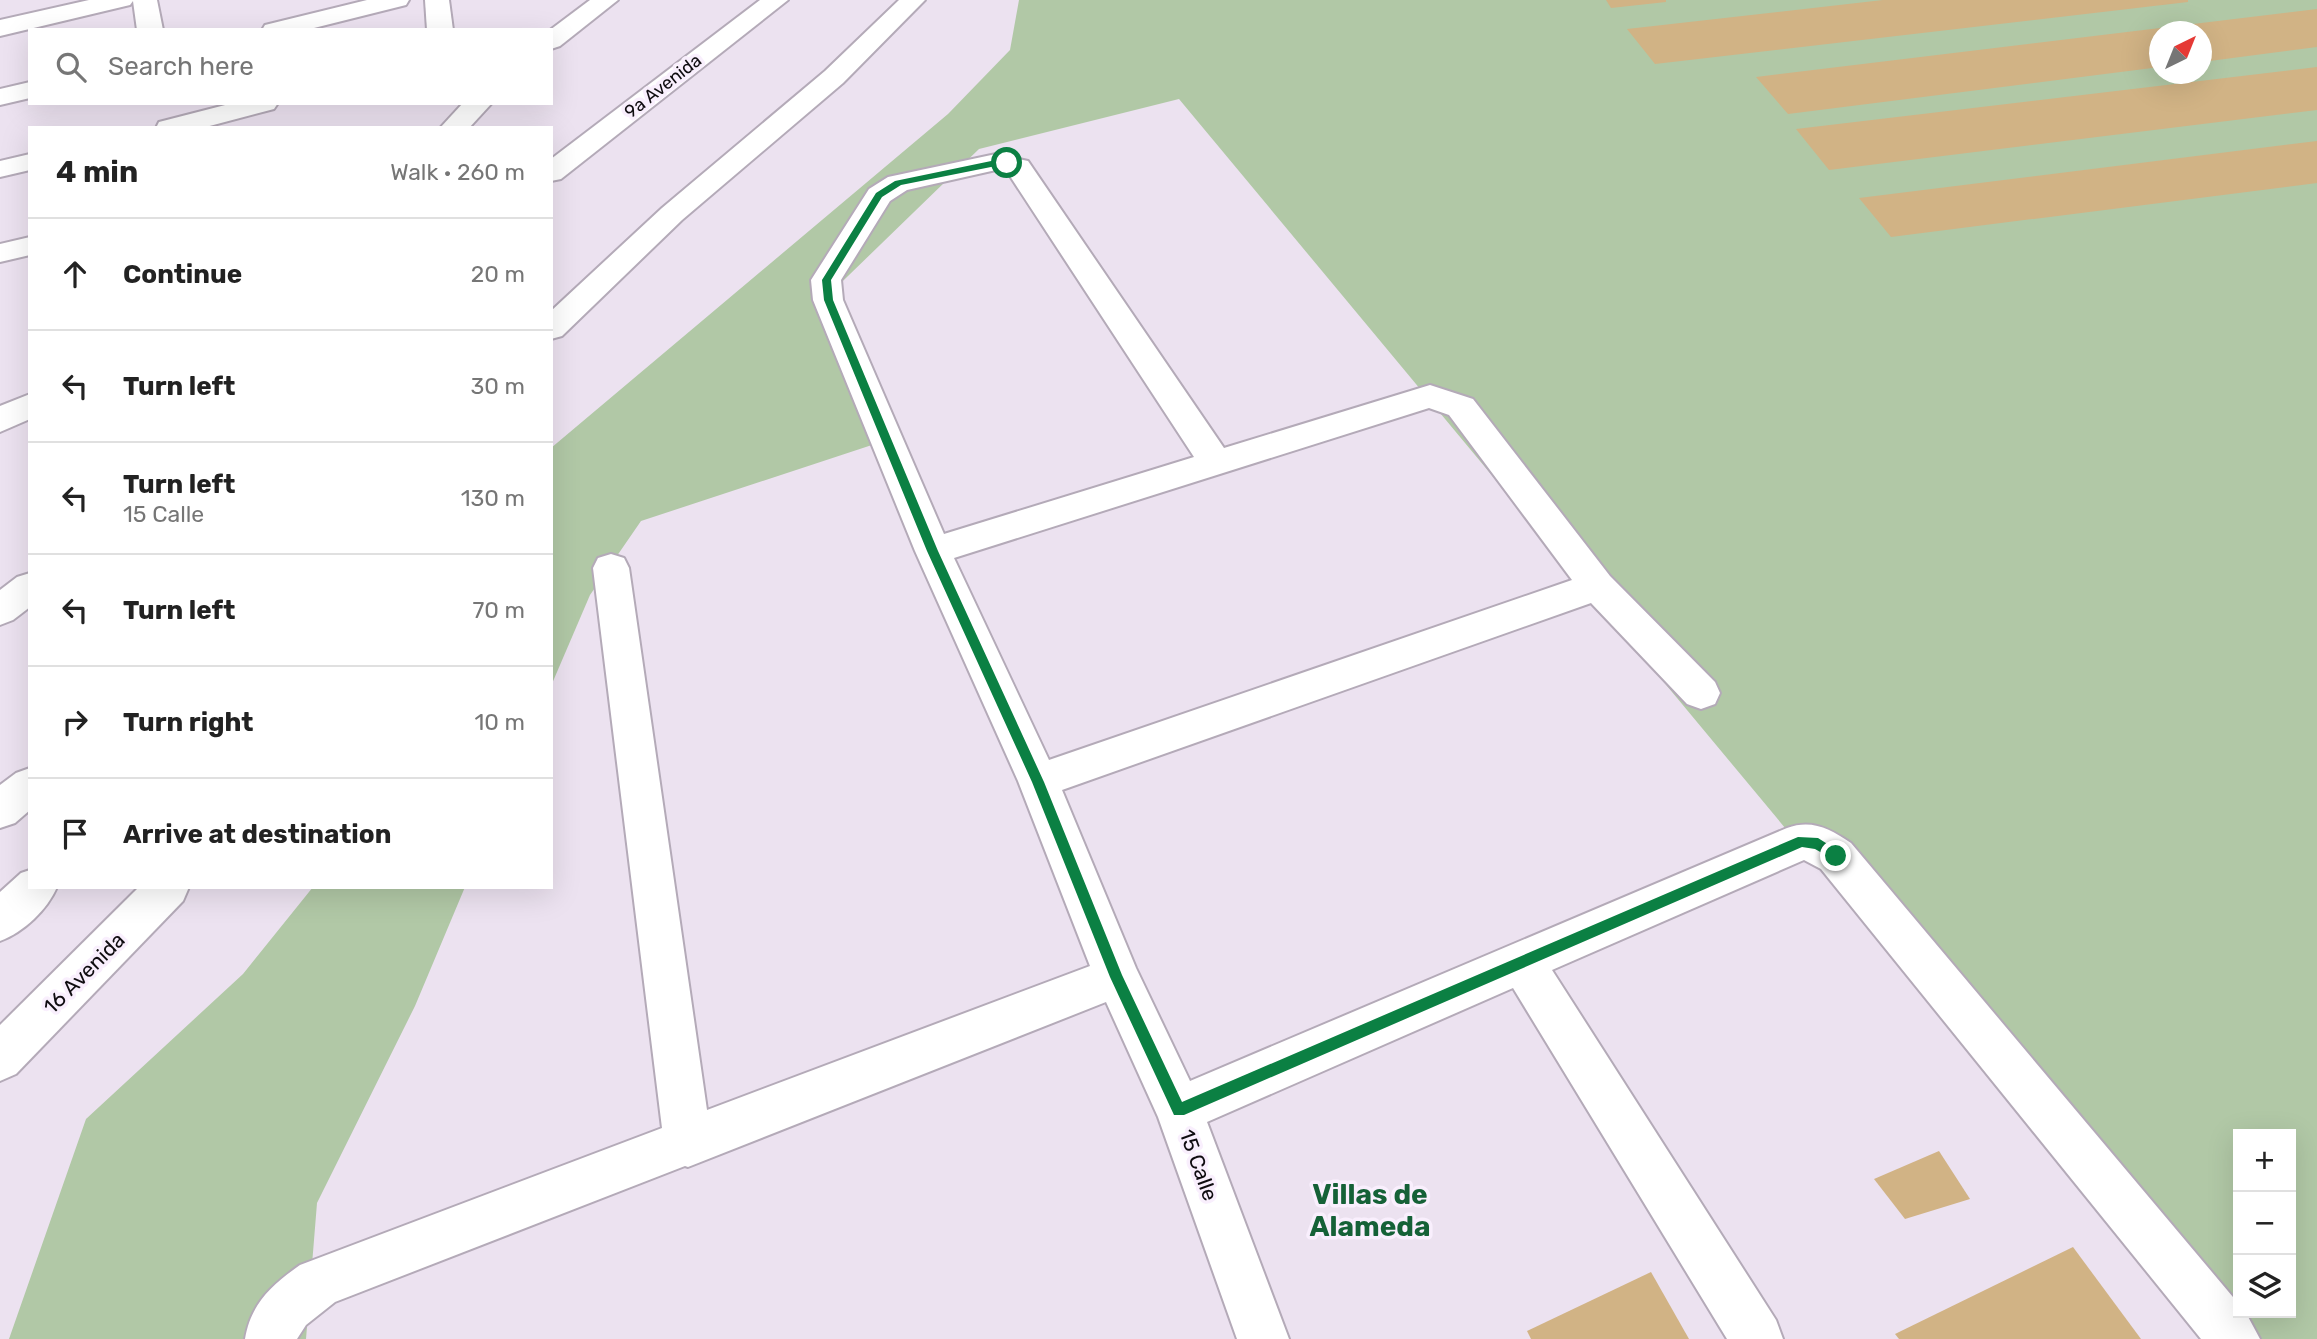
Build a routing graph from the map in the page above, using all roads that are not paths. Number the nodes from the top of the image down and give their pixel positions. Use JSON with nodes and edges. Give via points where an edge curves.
{"nodes":[{"id":1,"x":121,"y":0,"type":"edge"},
{"id":2,"x":145,"y":0,"type":"edge"},
{"id":3,"x":397,"y":0,"type":"edge"},
{"id":4,"x":437,"y":0,"type":"edge"},
{"id":5,"x":606,"y":0,"type":"edge"},
{"id":6,"x":776,"y":0,"type":"edge"},
{"id":7,"x":913,"y":0,"type":"edge"},
{"id":8,"x":0,"y":28,"type":"edge"},
{"id":9,"x":150,"y":28,"type":"edge"},
{"id":10,"x":282,"y":28,"type":"edge"},
{"id":11,"x":440,"y":28,"type":"edge"},
{"id":12,"x":553,"y":40,"type":"edge"},
{"id":13,"x":28,"y":90,"type":"edge"},
{"id":14,"x":0,"y":97,"type":"edge"},
{"id":15,"x":157,"y":105,"type":"edge"},
{"id":16,"x":257,"y":105,"type":"edge"},
{"id":17,"x":477,"y":105,"type":"edge"},
{"id":18,"x":159,"y":126,"type":"edge"},
{"id":19,"x":177,"y":126,"type":"edge"},
{"id":20,"x":455,"y":126,"type":"edge"},
{"id":21,"x":28,"y":162,"type":"edge"},
{"id":22,"x":0,"y":169,"type":"edge"},
{"id":23,"x":553,"y":171,"type":"edge"},
{"id":24,"x":28,"y":246,"type":"edge"},
{"id":25,"x":0,"y":253,"type":"edge"},
{"id":26,"x":553,"y":327,"type":"edge"},
{"id":27,"x":28,"y":406,"type":"edge"},
{"id":28,"x":0,"y":420,"type":"edge"},
{"id":29,"x":1217,"y":464,"type":"junction"},
{"id":30,"x":933,"y":551,"type":"junction"},
{"id":31,"x":611,"y":568,"type":"dead end"},
{"id":32,"x":1597,"y":586,"type":"junction"},
{"id":33,"x":28,"y":589,"type":"edge"},
{"id":34,"x":0,"y":610,"type":"edge"},
{"id":35,"x":1700,"y":693,"type":"dead end"},
{"id":36,"x":1038,"y":782,"type":"junction"},
{"id":37,"x":28,"y":787,"type":"edge"},
{"id":38,"x":0,"y":810,"type":"edge"},
{"id":39,"x":34,"y":889,"type":"edge"},
{"id":40,"x":166,"y":889,"type":"edge"},
{"id":41,"x":0,"y":921,"type":"edge"},
{"id":42,"x":1521,"y":961,"type":"junction"},
{"id":43,"x":1117,"y":977,"type":"junction"},
{"id":44,"x":0,"y":1058,"type":"edge"},
{"id":45,"x":1179,"y":1110,"type":"junction"},
{"id":46,"x":688,"y":1143,"type":"junction"},
{"id":47,"x":271,"y":1339,"type":"edge"},
{"id":48,"x":1264,"y":1339,"type":"edge"},
{"id":49,"x":1757,"y":1339,"type":"edge"},
{"id":50,"x":2234,"y":1339,"type":"edge"}],
"edges":[{"from":1,"to":8,"type":"street"},
{"from":2,"to":9,"type":"street"},
{"from":3,"to":10,"type":"street"},
{"from":4,"to":11,"type":"street"},
{"from":5,"to":12,"type":"street"},
{"from":6,"to":23,"type":"street","name":"9a Avenida"},
{"from":7,"to":26,"type":"street","via":[[834,77],[672,214]]},
{"from":13,"to":14,"type":"street"},
{"from":15,"to":18,"type":"street"},
{"from":16,"to":19,"type":"street"},
{"from":17,"to":20,"type":"street"},
{"from":21,"to":22,"type":"street"},
{"from":24,"to":25,"type":"street"},
{"from":27,"to":28,"type":"street"},
{"from":29,"to":30,"type":"street"},
{"from":29,"to":30,"type":"street","name":"15 Calle","via":[[1018,167],[996,162],[898,183],[879,195],[826,280],[828,300]]},
{"from":29,"to":32,"type":"street","via":[[1430,396],[1446,400],[1461,407]]},
{"from":30,"to":36,"type":"street","name":"15 Calle"},
{"from":31,"to":46,"type":"street"},
{"from":32,"to":35,"type":"street"},
{"from":32,"to":36,"type":"street"},
{"from":33,"to":34,"type":"street"},
{"from":36,"to":43,"type":"street","name":"15 Calle"},
{"from":37,"to":38,"type":"street"},
{"from":39,"to":41,"type":"street"},
{"from":40,"to":44,"type":"street","name":"16 Avenida"},
{"from":42,"to":45,"type":"street"},
{"from":42,"to":49,"type":"street"},
{"from":42,"to":50,"type":"street","via":[[1802,841],[1818,844],[1836,856]]},
{"from":43,"to":45,"type":"street","name":"15 Calle"},
{"from":43,"to":46,"type":"street"},
{"from":45,"to":48,"type":"street","name":"15 Calle"},
{"from":46,"to":47,"type":"street","via":[[318,1283],[282,1310]]}]}
